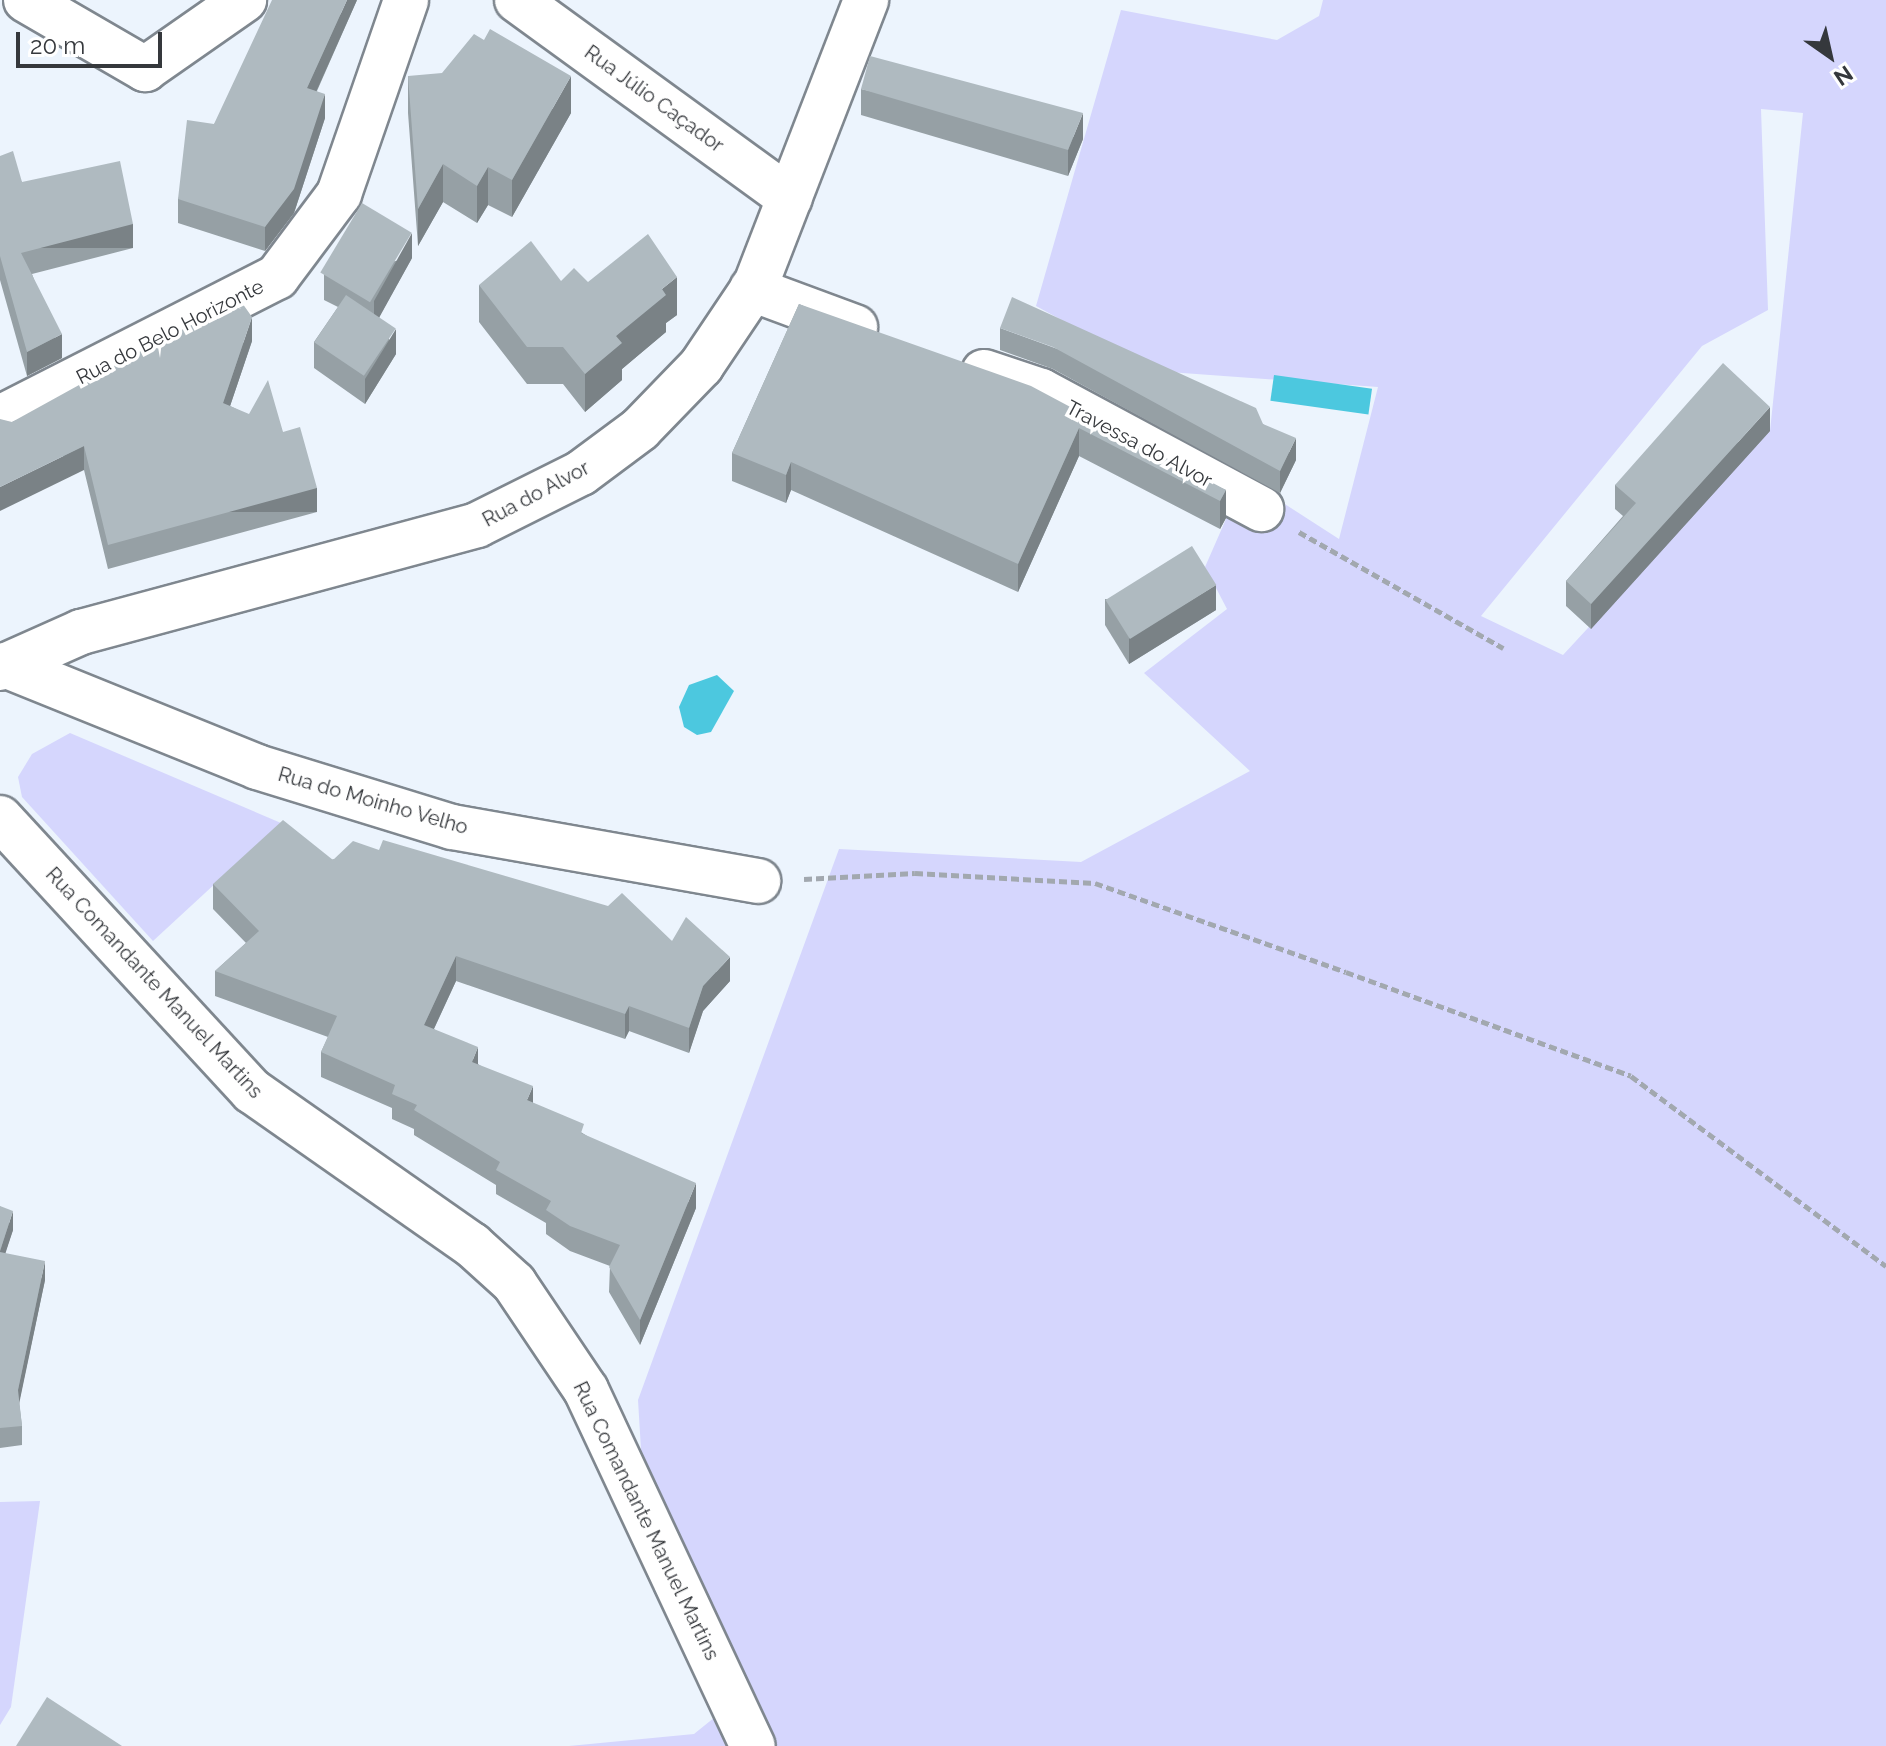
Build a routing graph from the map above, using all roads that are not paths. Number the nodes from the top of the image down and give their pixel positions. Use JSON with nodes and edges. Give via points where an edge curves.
{"nodes":[{"id":1,"x":26,"y":0,"type":"edge"},
{"id":2,"x":244,"y":0,"type":"edge"},
{"id":3,"x":406,"y":0,"type":"edge"},
{"id":4,"x":517,"y":0,"type":"edge"},
{"id":5,"x":866,"y":0,"type":"edge"},
{"id":6,"x":790,"y":198,"type":"junction"},
{"id":7,"x":752,"y":289,"type":"junction"},
{"id":8,"x":896,"y":341,"type":"edge"},
{"id":9,"x":939,"y":356,"type":"edge"},
{"id":10,"x":0,"y":418,"type":"edge"},
{"id":11,"x":1261,"y":509,"type":"road end"},
{"id":12,"x":2,"y":666,"type":"edge"},
{"id":13,"x":0,"y":818,"type":"edge"},
{"id":14,"x":758,"y":881,"type":"road end"},
{"id":15,"x":753,"y":1746,"type":"edge"}],
"edges":[{"from":1,"to":2,"type":"street","via":[[145,69]]},
{"from":3,"to":10,"type":"street","name":"Rua do Belo Horizonte","via":[[339,194],[277,277]]},
{"from":4,"to":6,"type":"street","name":"Rua Júlio Caçador"},
{"from":5,"to":6,"type":"street","name":"Rua do Alvor"},
{"from":6,"to":7,"type":"street","name":"Rua do Alvor"},
{"from":7,"to":8,"type":"street"},
{"from":7,"to":12,"type":"street","name":"Rua do Alvor","via":[[701,366],[640,429],[573,477],[477,525],[81,632]]},
{"from":9,"to":11,"type":"street","name":"Travessa do Alvor","via":[[1041,391]]},
{"from":12,"to":14,"type":"street","name":"Rua do Moinho Velho","via":[[257,767],[452,827]]},
{"from":13,"to":15,"type":"street","name":"Rua Comandante Manuel Martins","via":[[252,1091],[472,1245],[514,1283],[586,1390]]}]}
